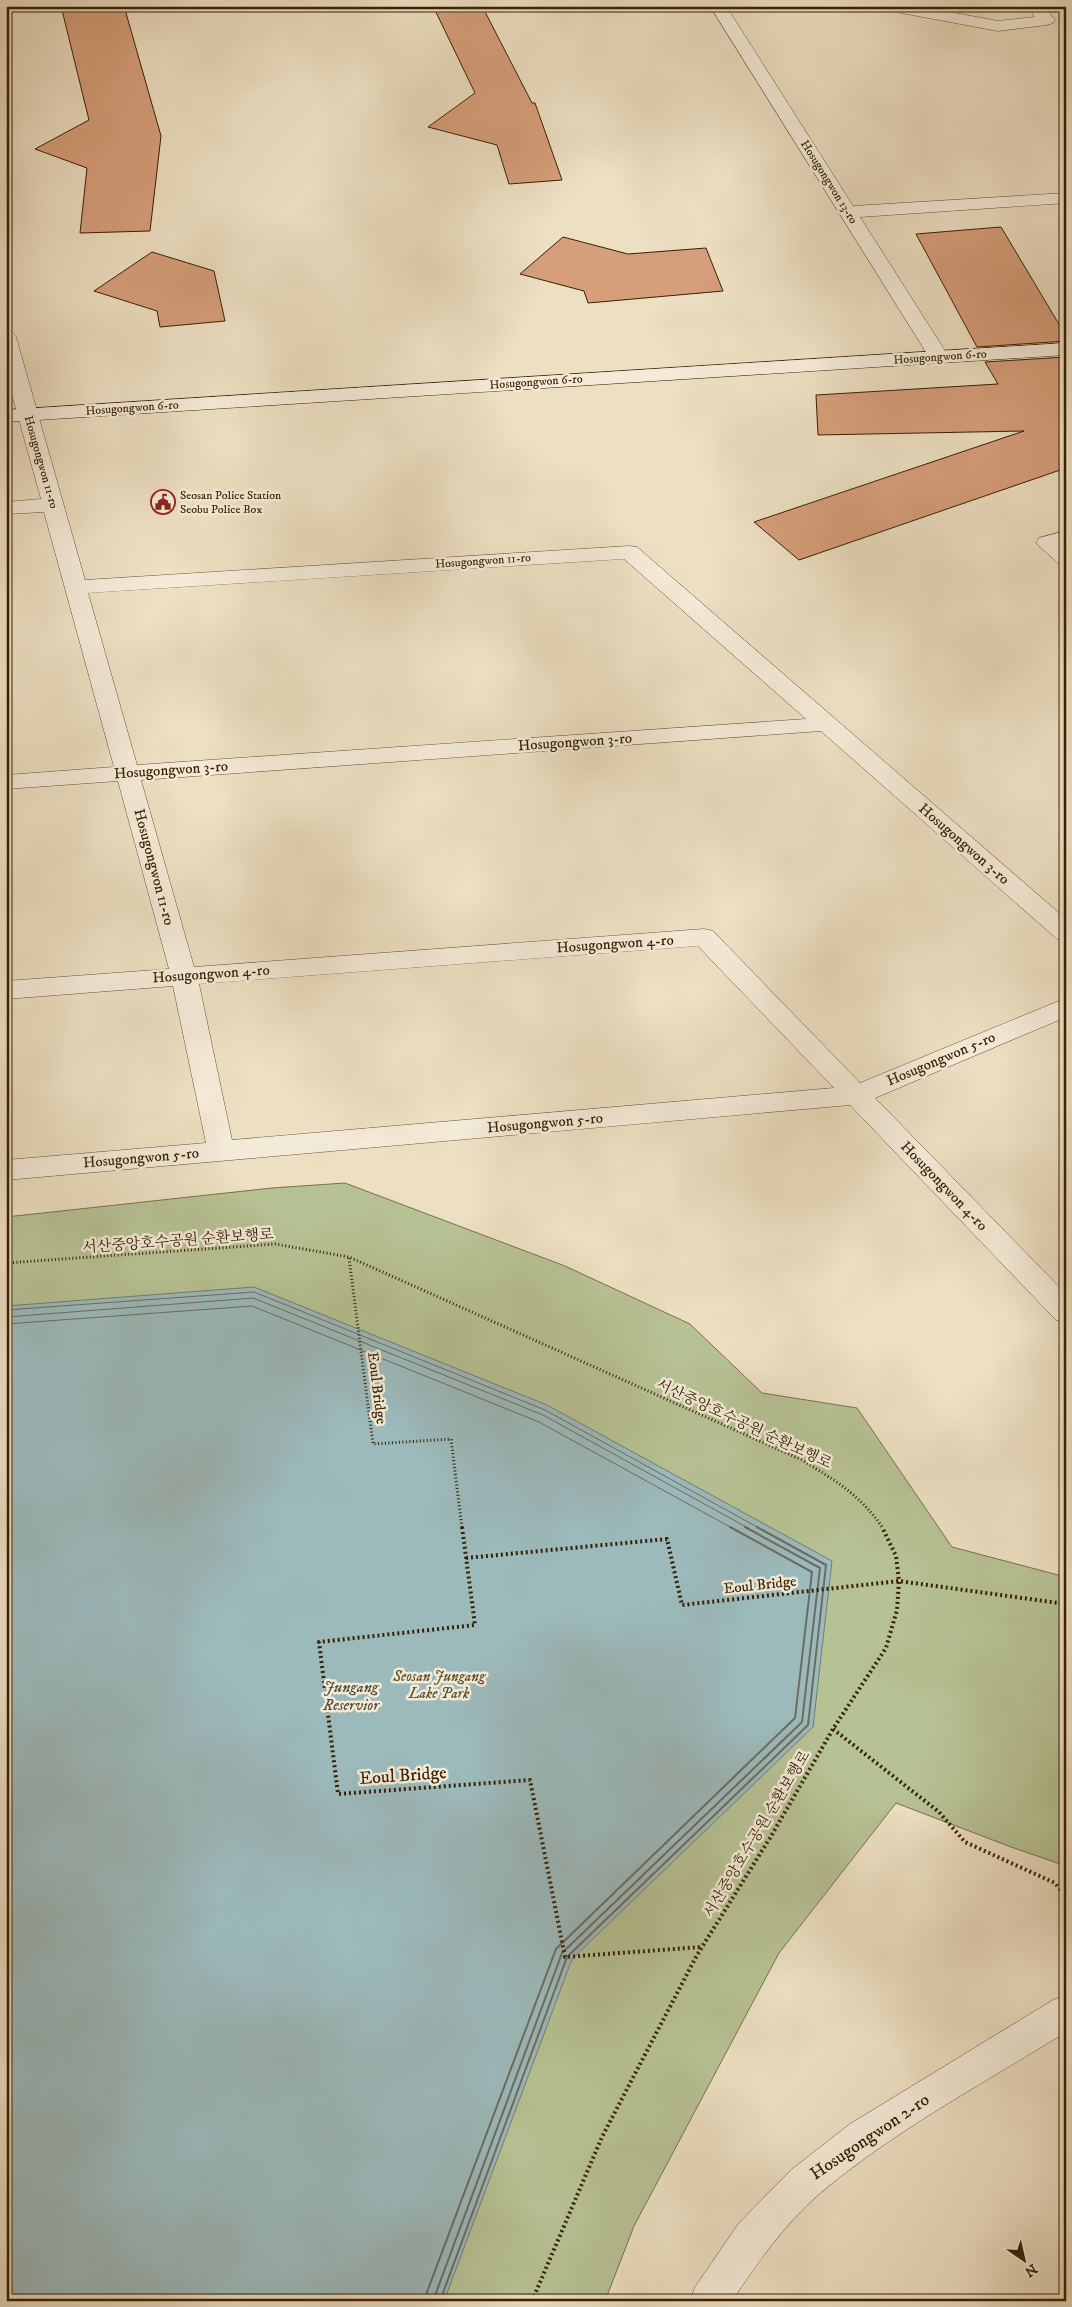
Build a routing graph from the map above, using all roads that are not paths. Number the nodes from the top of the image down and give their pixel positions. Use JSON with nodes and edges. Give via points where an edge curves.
{"nodes":[{"id":1,"x":718,"y":6,"type":"edge"},
{"id":2,"x":891,"y":6,"type":"edge"},
{"id":3,"x":1035,"y":6,"type":"edge"},
{"id":4,"x":1066,"y":198,"type":"edge"},
{"id":5,"x":848,"y":212,"type":"junction"},
{"id":6,"x":6,"y":337,"type":"edge"},
{"id":7,"x":1066,"y":349,"type":"edge"},
{"id":8,"x":939,"y":357,"type":"junction"},
{"id":9,"x":17,"y":415,"type":"edge"},
{"id":10,"x":53,"y":505,"type":"junction"},
{"id":11,"x":6,"y":508,"type":"edge"},
{"id":12,"x":1066,"y":537,"type":"edge"},
{"id":13,"x":1066,"y":558,"type":"edge"},
{"id":14,"x":76,"y":587,"type":"junction"},
{"id":15,"x":826,"y":724,"type":"junction"},
{"id":16,"x":128,"y":773,"type":"junction"},
{"id":17,"x":6,"y":782,"type":"edge"},
{"id":18,"x":1066,"y":933,"type":"edge"},
{"id":19,"x":184,"y":976,"type":"junction"},
{"id":20,"x":6,"y":990,"type":"edge"},
{"id":21,"x":1066,"y":1007,"type":"edge"},
{"id":22,"x":856,"y":1095,"type":"junction"},
{"id":23,"x":221,"y":1151,"type":"junction"},
{"id":24,"x":6,"y":1170,"type":"edge"},
{"id":25,"x":1066,"y":1312,"type":"edge"},
{"id":26,"x":1066,"y":2012,"type":"edge"},
{"id":27,"x":709,"y":2301,"type":"edge"}],
"edges":[{"from":1,"to":5,"type":"street","name":"Hosugongwon 13-ro"},
{"from":2,"to":3,"type":"street","via":[[998,26],[1047,20]]},
{"from":4,"to":5,"type":"street"},
{"from":5,"to":8,"type":"street","name":"Hosugongwon 13-ro"},
{"from":6,"to":9,"type":"street","name":"Hosugongwon 11-ro"},
{"from":7,"to":8,"type":"street","name":"Hosugongwon 6-ro"},
{"from":8,"to":9,"type":"street","name":"Hosugongwon 6-ro"},
{"from":9,"to":10,"type":"street","name":"Hosugongwon 11-ro"},
{"from":10,"to":11,"type":"street"},
{"from":10,"to":14,"type":"street","name":"Hosugongwon 11-ro"},
{"from":12,"to":13,"type":"street","via":[[1047,543]]},
{"from":14,"to":15,"type":"street","name":"Hosugongwon 11-ro","via":[[629,552]]},
{"from":14,"to":16,"type":"street","name":"Hosugongwon 11-ro"},
{"from":15,"to":16,"type":"street","name":"Hosugongwon 3-ro"},
{"from":15,"to":18,"type":"street","name":"Hosugongwon 3-ro"},
{"from":16,"to":17,"type":"street","name":"Hosugongwon 3-ro"},
{"from":16,"to":19,"type":"street","name":"Hosugongwon 11-ro"},
{"from":19,"to":20,"type":"street","name":"Hosugongwon 4-ro"},
{"from":19,"to":22,"type":"street","name":"Hosugongwon 4-ro","via":[[704,937]]},
{"from":19,"to":23,"type":"street","name":"Hosugongwon 11-ro"},
{"from":21,"to":22,"type":"street","name":"Hosugongwon 5-ro"},
{"from":22,"to":23,"type":"street","name":"Hosugongwon 5-ro"},
{"from":22,"to":25,"type":"street","name":"Hosugongwon 4-ro"},
{"from":23,"to":24,"type":"street","name":"Hosugongwon 5-ro"},
{"from":26,"to":27,"type":"street","name":"Hosugongwon 2-ro","via":[[863,2137],[804,2183],[753,2236]]}]}
